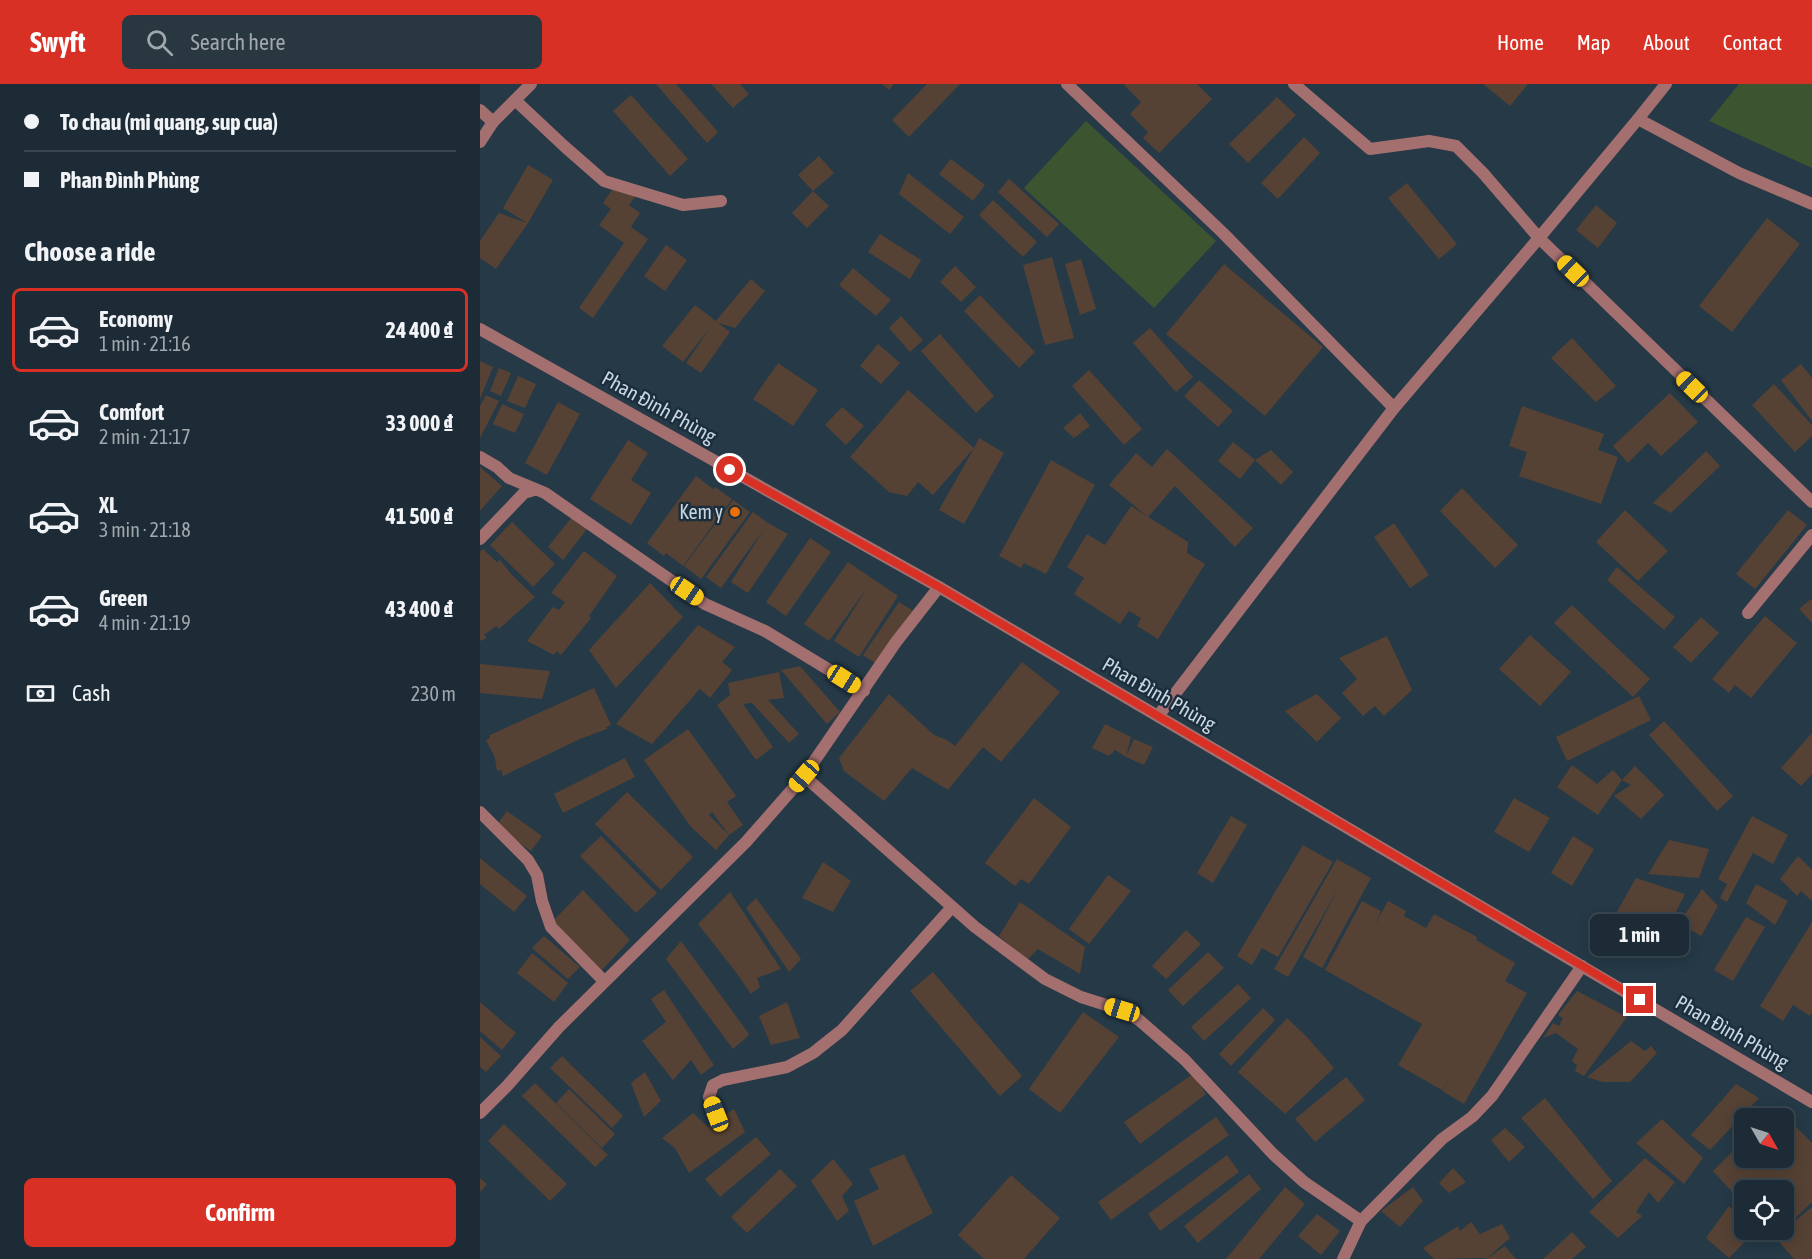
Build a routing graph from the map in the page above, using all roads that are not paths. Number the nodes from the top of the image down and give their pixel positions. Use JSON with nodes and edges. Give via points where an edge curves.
{"nodes":[{"id":1,"x":531,"y":84,"type":"edge"},
{"id":2,"x":1067,"y":84,"type":"edge"},
{"id":3,"x":1294,"y":84,"type":"edge"},
{"id":4,"x":1666,"y":84,"type":"edge"},
{"id":5,"x":515,"y":100,"type":"junction"},
{"id":6,"x":480,"y":110,"type":"edge"},
{"id":7,"x":1638,"y":119,"type":"junction"},
{"id":8,"x":494,"y":122,"type":"junction"},
{"id":9,"x":480,"y":142,"type":"edge"},
{"id":10,"x":721,"y":201,"type":"dead end"},
{"id":11,"x":1812,"y":204,"type":"edge"},
{"id":12,"x":1539,"y":238,"type":"junction"},
{"id":13,"x":480,"y":329,"type":"edge"},
{"id":14,"x":1394,"y":408,"type":"junction"},
{"id":15,"x":480,"y":457,"type":"edge"},
{"id":16,"x":534,"y":490,"type":"junction"},
{"id":17,"x":1812,"y":502,"type":"edge"},
{"id":18,"x":1812,"y":536,"type":"edge"},
{"id":19,"x":480,"y":539,"type":"edge"},
{"id":20,"x":939,"y":587,"type":"junction"},
{"id":21,"x":1748,"y":613,"type":"dead end"},
{"id":22,"x":864,"y":691,"type":"junction"},
{"id":23,"x":1158,"y":716,"type":"junction"},
{"id":24,"x":804,"y":776,"type":"junction"},
{"id":25,"x":480,"y":812,"type":"edge"},
{"id":26,"x":952,"y":906,"type":"junction"},
{"id":27,"x":1582,"y":966,"type":"junction"},
{"id":28,"x":604,"y":981,"type":"junction"},
{"id":29,"x":1812,"y":1102,"type":"edge"},
{"id":30,"x":480,"y":1113,"type":"edge"},
{"id":31,"x":716,"y":1114,"type":"dead end"},
{"id":32,"x":1361,"y":1221,"type":"junction"},
{"id":33,"x":1343,"y":1259,"type":"edge"}],
"edges":[{"from":1,"to":5,"type":"street"},
{"from":2,"to":14,"type":"street","via":[[1224,233]]},
{"from":3,"to":12,"type":"street","via":[[1370,150],[1429,141],[1456,146]]},
{"from":4,"to":7,"type":"street"},
{"from":5,"to":8,"type":"street"},
{"from":5,"to":10,"type":"street","via":[[604,180],[683,206]]},
{"from":6,"to":8,"type":"street"},
{"from":7,"to":11,"type":"street","via":[[1739,173]]},
{"from":7,"to":12,"type":"street"},
{"from":8,"to":9,"type":"street"},
{"from":12,"to":14,"type":"street"},
{"from":12,"to":17,"type":"street"},
{"from":13,"to":20,"type":"street","name":"Phan Đình Phùng"},
{"from":14,"to":23,"type":"street"},
{"from":15,"to":16,"type":"street"},
{"from":16,"to":19,"type":"street","via":[[524,493]]},
{"from":16,"to":22,"type":"street","via":[[545,493],[705,603],[765,631]]},
{"from":18,"to":21,"type":"street"},
{"from":20,"to":22,"type":"street"},
{"from":20,"to":23,"type":"street","name":"Phan Đình Phùng"},
{"from":22,"to":24,"type":"street"},
{"from":23,"to":27,"type":"street","name":"Phan Đình Phùng"},
{"from":24,"to":26,"type":"street"},
{"from":24,"to":28,"type":"street","via":[[746,842]]},
{"from":25,"to":28,"type":"street","via":[[528,860],[537,875],[551,927]]},
{"from":26,"to":31,"type":"street","via":[[842,1030],[813,1053],[787,1067],[713,1085],[709,1096]]},
{"from":26,"to":32,"type":"street","via":[[1045,979],[1139,1020],[1185,1060],[1273,1154],[1304,1182]]},
{"from":27,"to":29,"type":"street","name":"Phan Đình Phùng"},
{"from":27,"to":32,"type":"street","via":[[1492,1096],[1442,1139]]},
{"from":28,"to":30,"type":"street"},
{"from":32,"to":33,"type":"street"}]}
